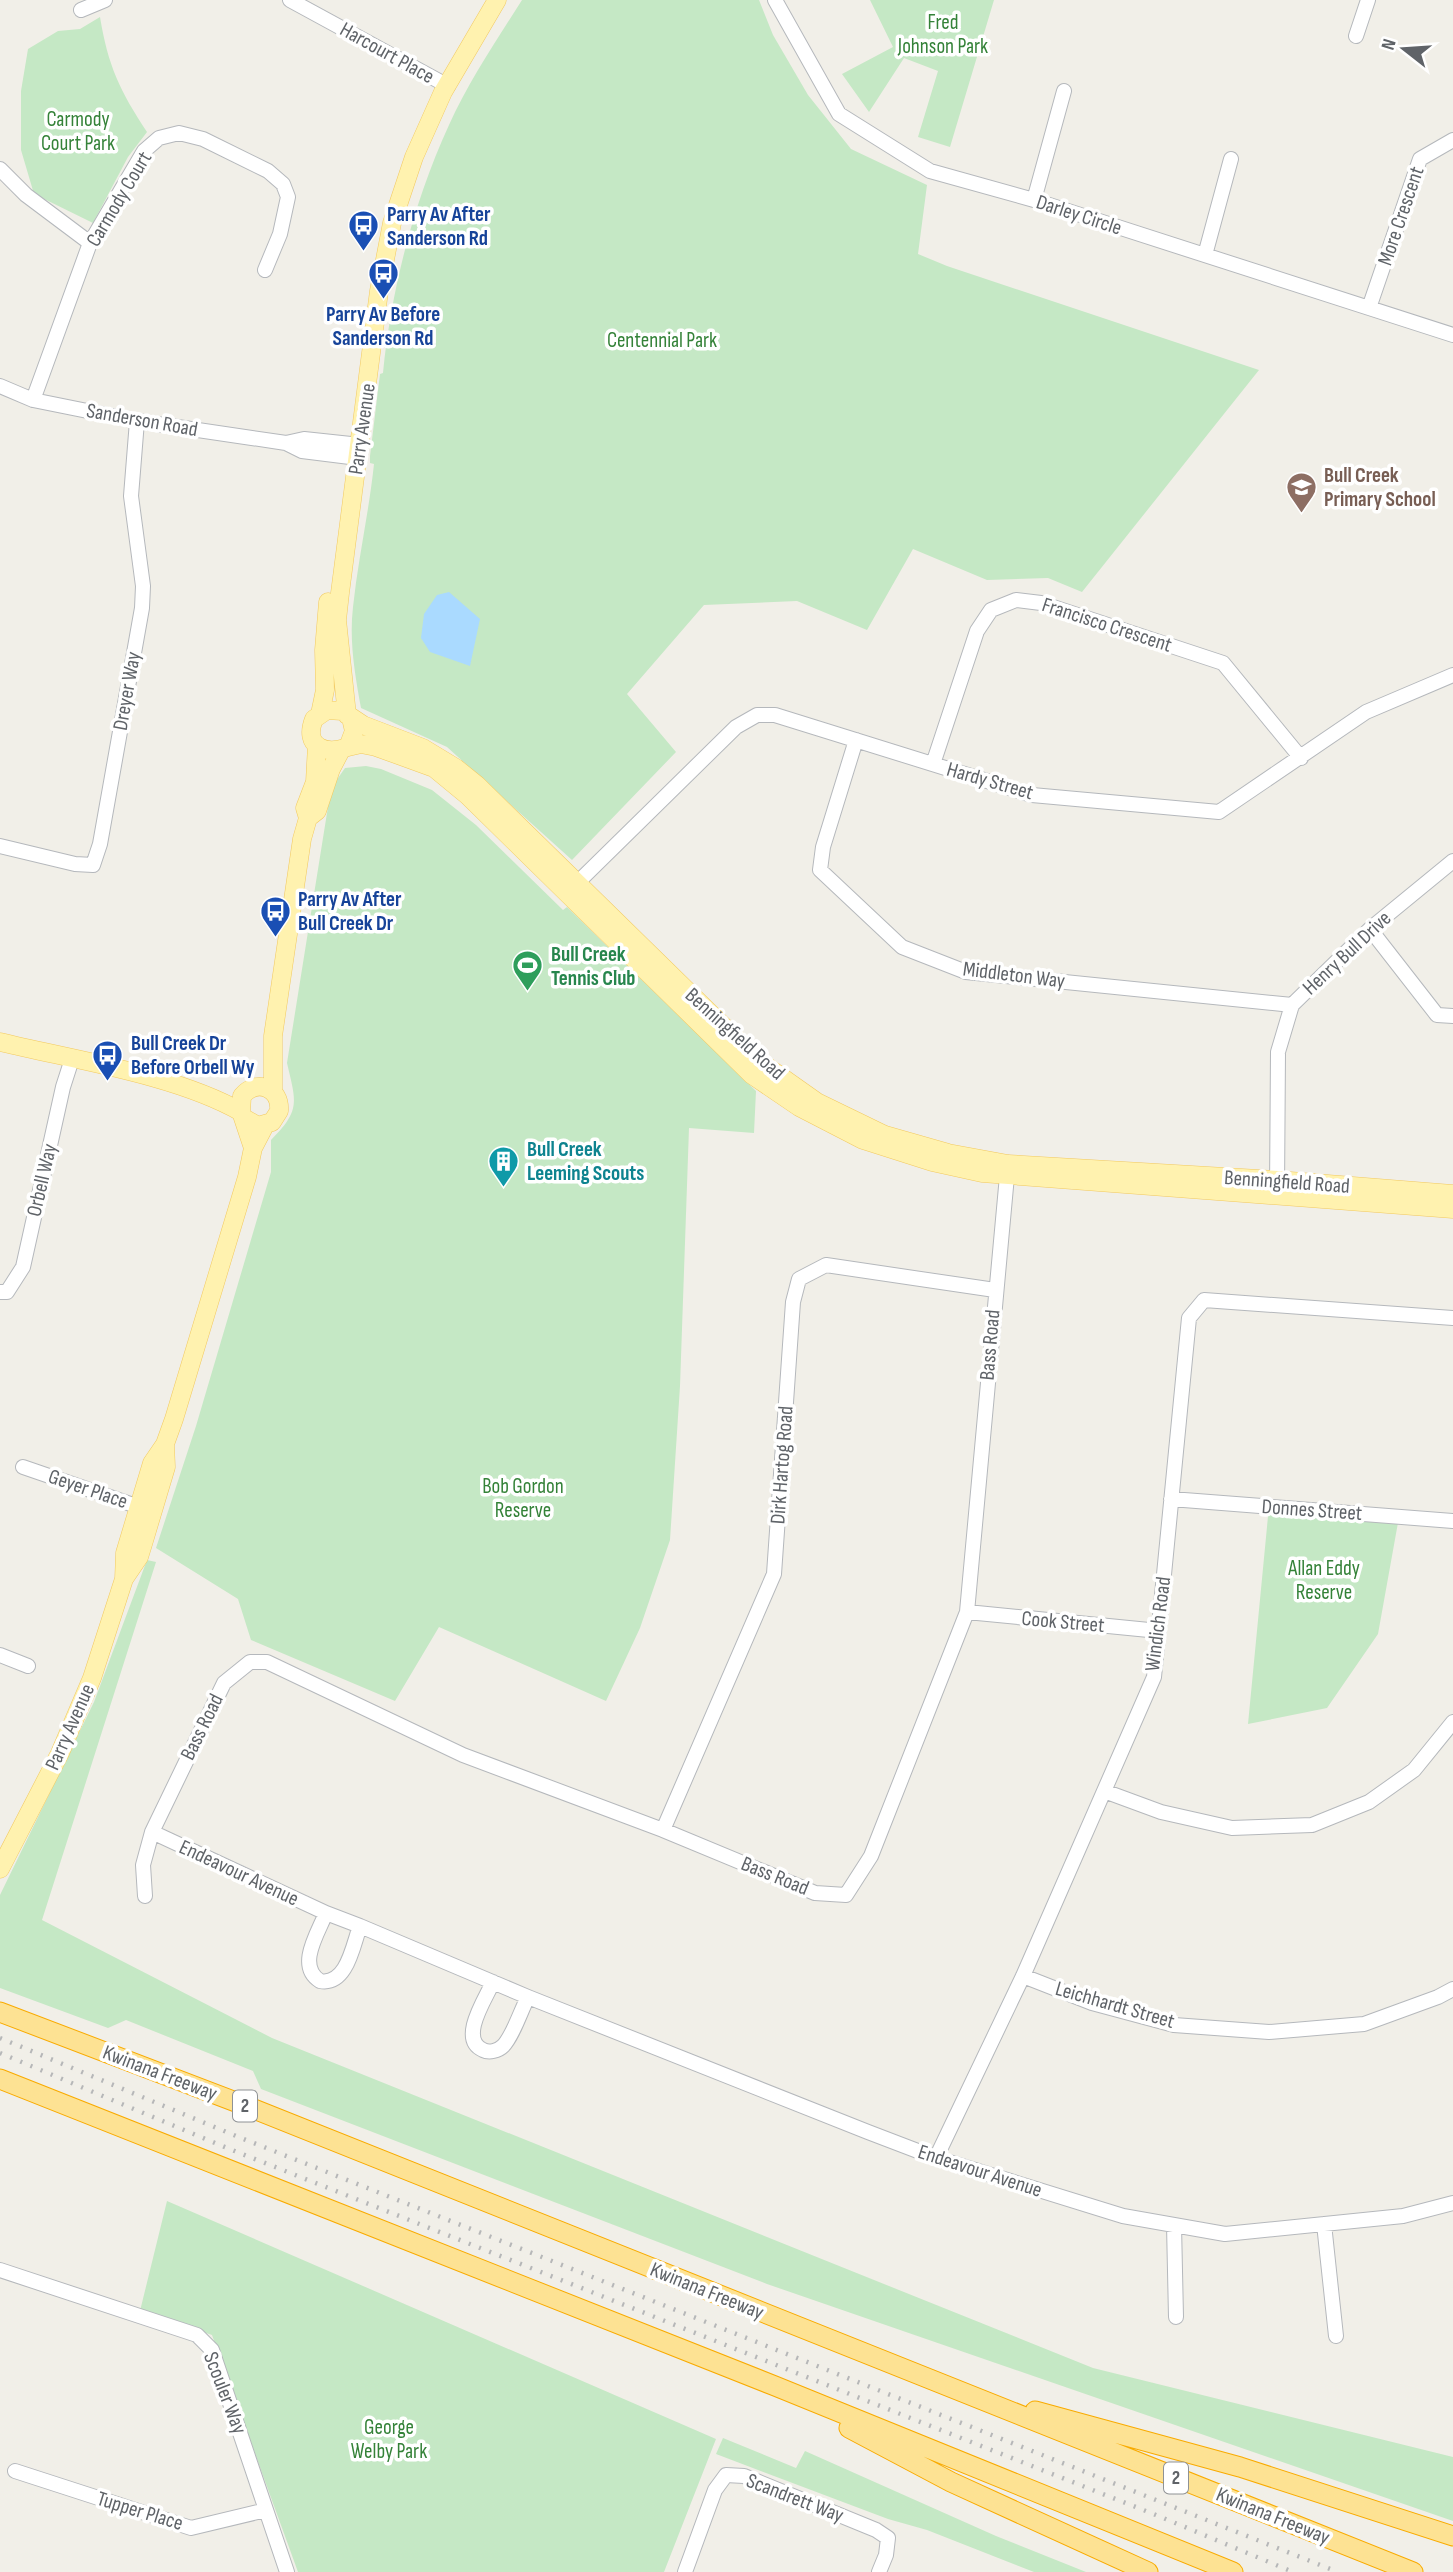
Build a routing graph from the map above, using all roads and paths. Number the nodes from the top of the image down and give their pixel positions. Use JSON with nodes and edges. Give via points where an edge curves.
{"nodes":[{"id":1,"x":105,"y":0,"type":"edge"},
{"id":2,"x":290,"y":0,"type":"edge"},
{"id":3,"x":486,"y":0,"type":"edge"},
{"id":4,"x":497,"y":0,"type":"edge"},
{"id":5,"x":775,"y":0,"type":"edge"},
{"id":6,"x":1368,"y":0,"type":"edge"},
{"id":7,"x":80,"y":10,"type":"dead end"},
{"id":8,"x":1356,"y":36,"type":"dead end"},
{"id":9,"x":442,"y":83,"type":"junction"},
{"id":10,"x":1064,"y":90,"type":"dead end"},
{"id":11,"x":1453,"y":140,"type":"edge"},
{"id":12,"x":1231,"y":159,"type":"dead end"},
{"id":13,"x":0,"y":169,"type":"edge"},
{"id":14,"x":1034,"y":200,"type":"junction"},
{"id":15,"x":90,"y":243,"type":"junction"},
{"id":16,"x":1205,"y":256,"type":"junction"},
{"id":17,"x":265,"y":270,"type":"dead end"},
{"id":18,"x":1369,"y":308,"type":"junction"},
{"id":19,"x":1453,"y":335,"type":"edge"},
{"id":20,"x":0,"y":386,"type":"edge"},
{"id":21,"x":33,"y":400,"type":"junction"},
{"id":22,"x":137,"y":421,"type":"junction"},
{"id":23,"x":353,"y":451,"type":"junction"},
{"id":24,"x":1453,"y":675,"type":"edge"},
{"id":25,"x":320,"y":713,"type":"junction"},
{"id":26,"x":349,"y":716,"type":"junction"},
{"id":27,"x":856,"y":740,"type":"junction"},
{"id":28,"x":317,"y":745,"type":"junction"},
{"id":29,"x":345,"y":748,"type":"junction"},
{"id":30,"x":1301,"y":758,"type":"junction"},
{"id":31,"x":933,"y":764,"type":"junction"},
{"id":32,"x":308,"y":818,"type":"junction"},
{"id":33,"x":0,"y":846,"type":"edge"},
{"id":34,"x":1453,"y":861,"type":"edge"},
{"id":35,"x":572,"y":888,"type":"junction"},
{"id":36,"x":1370,"y":929,"type":"junction"},
{"id":37,"x":1292,"y":1005,"type":"junction"},
{"id":38,"x":1453,"y":1016,"type":"edge"},
{"id":39,"x":273,"y":1036,"type":"junction"},
{"id":40,"x":0,"y":1042,"type":"edge"},
{"id":41,"x":72,"y":1059,"type":"junction"},
{"id":42,"x":273,"y":1091,"type":"junction"},
{"id":43,"x":245,"y":1103,"type":"junction"},
{"id":44,"x":265,"y":1125,"type":"junction"},
{"id":45,"x":253,"y":1148,"type":"junction"},
{"id":46,"x":1007,"y":1170,"type":"junction"},
{"id":47,"x":1277,"y":1187,"type":"junction"},
{"id":48,"x":1453,"y":1194,"type":"edge"},
{"id":49,"x":1453,"y":1209,"type":"edge"},
{"id":50,"x":995,"y":1290,"type":"junction"},
{"id":51,"x":0,"y":1292,"type":"edge"},
{"id":52,"x":1453,"y":1318,"type":"edge"},
{"id":53,"x":23,"y":1467,"type":"dead end"},
{"id":54,"x":1171,"y":1499,"type":"junction"},
{"id":55,"x":146,"y":1509,"type":"junction"},
{"id":56,"x":1453,"y":1521,"type":"edge"},
{"id":57,"x":967,"y":1612,"type":"junction"},
{"id":58,"x":1159,"y":1631,"type":"junction"},
{"id":59,"x":0,"y":1655,"type":"edge"},
{"id":60,"x":28,"y":1666,"type":"dead end"},
{"id":61,"x":1453,"y":1722,"type":"edge"},
{"id":62,"x":1104,"y":1791,"type":"junction"},
{"id":63,"x":663,"y":1830,"type":"junction"},
{"id":64,"x":152,"y":1832,"type":"junction"},
{"id":65,"x":0,"y":1869,"type":"edge"},
{"id":66,"x":145,"y":1896,"type":"dead end"},
{"id":67,"x":326,"y":1913,"type":"junction"},
{"id":68,"x":360,"y":1926,"type":"junction"},
{"id":69,"x":1023,"y":1976,"type":"junction"},
{"id":70,"x":493,"y":1982,"type":"junction"},
{"id":71,"x":1453,"y":1989,"type":"edge"},
{"id":72,"x":528,"y":1997,"type":"junction"},
{"id":73,"x":0,"y":2012,"type":"edge"},
{"id":74,"x":0,"y":2079,"type":"edge"},
{"id":75,"x":936,"y":2158,"type":"junction"},
{"id":76,"x":1453,"y":2203,"type":"edge"},
{"id":77,"x":1324,"y":2224,"type":"junction"},
{"id":78,"x":1174,"y":2225,"type":"junction"},
{"id":79,"x":0,"y":2270,"type":"edge"},
{"id":80,"x":1176,"y":2317,"type":"dead end"},
{"id":81,"x":1336,"y":2336,"type":"dead end"},
{"id":82,"x":939,"y":2384,"type":"junction"},
{"id":83,"x":775,"y":2386,"type":"junction"},
{"id":84,"x":15,"y":2471,"type":"dead end"},
{"id":85,"x":266,"y":2510,"type":"junction"},
{"id":86,"x":1453,"y":2536,"type":"edge"},
{"id":87,"x":286,"y":2572,"type":"edge"},
{"id":88,"x":685,"y":2572,"type":"edge"},
{"id":89,"x":879,"y":2572,"type":"edge"},
{"id":90,"x":1148,"y":2572,"type":"edge"},
{"id":91,"x":1233,"y":2572,"type":"edge"},
{"id":92,"x":1413,"y":2572,"type":"edge"}],
"edges":[{"from":1,"to":7,"type":"street"},
{"from":2,"to":9,"type":"street","name":"Harcourt Place"},
{"from":3,"to":9,"type":"main road","name":"Parry Avenue"},
{"from":4,"to":9,"type":"main road","name":"Parry Avenue"},
{"from":5,"to":14,"type":"street","name":"Darley Circle","via":[[839,114],[930,171]]},
{"from":6,"to":8,"type":"street"},
{"from":9,"to":23,"type":"main road","name":"Parry Avenue","via":[[392,223]]},
{"from":10,"to":14,"type":"street"},
{"from":11,"to":18,"type":"street","name":"More Crescent","via":[[1420,159]]},
{"from":12,"to":16,"type":"street"},
{"from":13,"to":15,"type":"street","via":[[26,195]]},
{"from":14,"to":16,"type":"street","name":"Darley Circle"},
{"from":15,"to":17,"type":"street","name":"Carmody Court","via":[[144,151],[159,138],[179,133],[228,150],[283,184],[288,197]]},
{"from":15,"to":21,"type":"street","name":"Carmody Court"},
{"from":16,"to":18,"type":"street","name":"Darley Circle"},
{"from":18,"to":19,"type":"street","name":"Darley Circle"},
{"from":20,"to":21,"type":"street","name":"Sanderson Road"},
{"from":21,"to":22,"type":"street","name":"Sanderson Road"},
{"from":22,"to":23,"type":"street","name":"Sanderson Road","via":[[286,443],[302,451]]},
{"from":22,"to":33,"type":"street","name":"Dreyer Way","via":[[131,496],[144,586],[100,844],[93,865]]},
{"from":23,"to":25,"type":"main road","name":"Parry Avenue","via":[[326,622]]},
{"from":23,"to":26,"type":"main road","name":"Parry Avenue","via":[[337,620]]},
{"from":24,"to":30,"type":"street","name":"Hardy Street","via":[[1366,712]]},
{"from":25,"to":26,"type":"main road","via":[[334,709]]},
{"from":25,"to":28,"type":"main road","name":"Parry Avenue","via":[[311,734]]},
{"from":26,"to":29,"type":"main road","name":"Parry Avenue","via":[[354,731]]},
{"from":26,"to":35,"type":"main road","name":"Benningfield Road","via":[[423,748],[456,768]]},
{"from":27,"to":31,"type":"street","name":"Hardy Street"},
{"from":27,"to":35,"type":"street","name":"Hardy Street","via":[[775,715],[757,715],[736,727]]},
{"from":27,"to":37,"type":"street","name":"Middleton Way","via":[[820,870],[902,947],[966,972]]},
{"from":28,"to":29,"type":"main road","via":[[334,752]]},
{"from":28,"to":32,"type":"main road","name":"Parry Avenue","via":[[315,782],[305,807]]},
{"from":29,"to":32,"type":"main road","name":"Parry Avenue","via":[[331,769],[317,811]]},
{"from":29,"to":35,"type":"main road","name":"Benningfield Road","via":[[376,747],[434,768]]},
{"from":30,"to":31,"type":"street","name":"Hardy Street","via":[[1219,812],[1031,795]]},
{"from":30,"to":31,"type":"street","name":"Francisco Crescent","via":[[1223,663],[1041,603],[1016,600],[991,610],[977,631]]},
{"from":32,"to":39,"type":"main road","name":"Parry Avenue"},
{"from":34,"to":36,"type":"street","name":"Henry Bull Drive"},
{"from":35,"to":46,"type":"main road","name":"Benningfield Road","via":[[750,1053],[801,1091],[885,1135]]},
{"from":36,"to":37,"type":"street","name":"Henry Bull Drive"},
{"from":36,"to":38,"type":"street","via":[[1437,1015]]},
{"from":37,"to":47,"type":"street","name":"Henry Bull Drive","via":[[1278,1052]]},
{"from":39,"to":42,"type":"main road","name":"Parry Avenue"},
{"from":39,"to":43,"type":"main road","name":"Parry Avenue"},
{"from":40,"to":41,"type":"main road"},
{"from":41,"to":43,"type":"main road"},
{"from":41,"to":51,"type":"street","name":"Orbell Way","via":[[23,1266],[7,1292]]},
{"from":42,"to":43,"type":"main road","via":[[259,1086]]},
{"from":42,"to":44,"type":"main road","name":"Parry Avenue","via":[[279,1111]]},
{"from":43,"to":44,"type":"main road","via":[[251,1124]]},
{"from":43,"to":45,"type":"main road","name":"Parry Avenue"},
{"from":44,"to":45,"type":"main road","name":"Parry Avenue"},
{"from":45,"to":55,"type":"main road","name":"Parry Avenue","via":[[166,1444],[152,1463]]},
{"from":46,"to":47,"type":"main road","name":"Benningfield Road"},
{"from":46,"to":50,"type":"street","name":"Bass Road"},
{"from":47,"to":48,"type":"main road","name":"Benningfield Road"},
{"from":47,"to":49,"type":"main road","name":"Benningfield Road"},
{"from":50,"to":57,"type":"street","name":"Bass Road"},
{"from":50,"to":63,"type":"street","name":"Dirk Hartog Road","via":[[826,1265],[799,1279],[793,1302],[774,1574]]},
{"from":52,"to":54,"type":"street","name":"Windich Road","via":[[1204,1300],[1189,1318]]},
{"from":53,"to":55,"type":"street","name":"Geyer Place"},
{"from":54,"to":56,"type":"street","name":"Donnes Street"},
{"from":54,"to":58,"type":"street","name":"Windich Road"},
{"from":55,"to":65,"type":"main road","name":"Parry Avenue","via":[[125,1553],[124,1579],[92,1678],[60,1753]]},
{"from":57,"to":58,"type":"street","name":"Cook Street"},
{"from":57,"to":63,"type":"street","name":"Bass Road","via":[[871,1856],[846,1895],[815,1893]]},
{"from":58,"to":62,"type":"street","name":"Windich Road","via":[[1153,1677]]},
{"from":59,"to":60,"type":"street"},
{"from":61,"to":62,"type":"street","via":[[1414,1769],[1369,1802],[1312,1825],[1233,1828],[1161,1812]]},
{"from":62,"to":69,"type":"street","name":"Windich Road"},
{"from":63,"to":64,"type":"street","name":"Bass Road","via":[[463,1755],[267,1662],[250,1662],[223,1683]]},
{"from":64,"to":66,"type":"street","name":"Bass Road","via":[[143,1866]]},
{"from":64,"to":67,"type":"street","name":"Endeavour Avenue"},
{"from":67,"to":68,"type":"street","name":"Endeavour Avenue"},
{"from":67,"to":68,"type":"street","name":"Endeavour Avenue","via":[[308,1960],[310,1973],[320,1981],[333,1981],[343,1973]]},
{"from":68,"to":70,"type":"street","name":"Endeavour Avenue"},
{"from":69,"to":71,"type":"street","name":"Leichhardt Street","via":[[1092,2003],[1174,2025],[1269,2032],[1364,2024]]},
{"from":69,"to":75,"type":"street","name":"Windich Road"},
{"from":70,"to":72,"type":"street","name":"Endeavour Avenue"},
{"from":70,"to":72,"type":"street","via":[[471,2029],[474,2042],[483,2050],[506,2043]]},
{"from":72,"to":75,"type":"street","name":"Endeavour Avenue"},
{"from":73,"to":82,"type":"highway","name":"Kwinana Freeway","number":"2"},
{"from":74,"to":83,"type":"highway"},
{"from":75,"to":78,"type":"street","name":"Endeavour Avenue","via":[[1124,2216]]},
{"from":76,"to":77,"type":"street","name":"Endeavour Avenue","via":[[1403,2216]]},
{"from":77,"to":78,"type":"street","name":"Endeavour Avenue","via":[[1225,2234]]},
{"from":77,"to":81,"type":"street"},
{"from":78,"to":80,"type":"street"},
{"from":79,"to":85,"type":"street","name":"Scouler Way","via":[[197,2335],[212,2350]]},
{"from":82,"to":86,"type":"highway","via":[[1240,2468]]},
{"from":82,"to":92,"type":"highway","name":"Kwinana Freeway","number":"2"},
{"from":83,"to":90,"type":"highway","via":[[951,2482]]},
{"from":83,"to":91,"type":"highway"},
{"from":84,"to":85,"type":"street","name":"Tupper Place","via":[[191,2528]]},
{"from":85,"to":87,"type":"street","name":"Scouler Way"},
{"from":88,"to":89,"type":"street","name":"Scandrett Way","via":[[715,2490],[726,2475],[744,2476],[876,2530],[888,2538]]}]}
